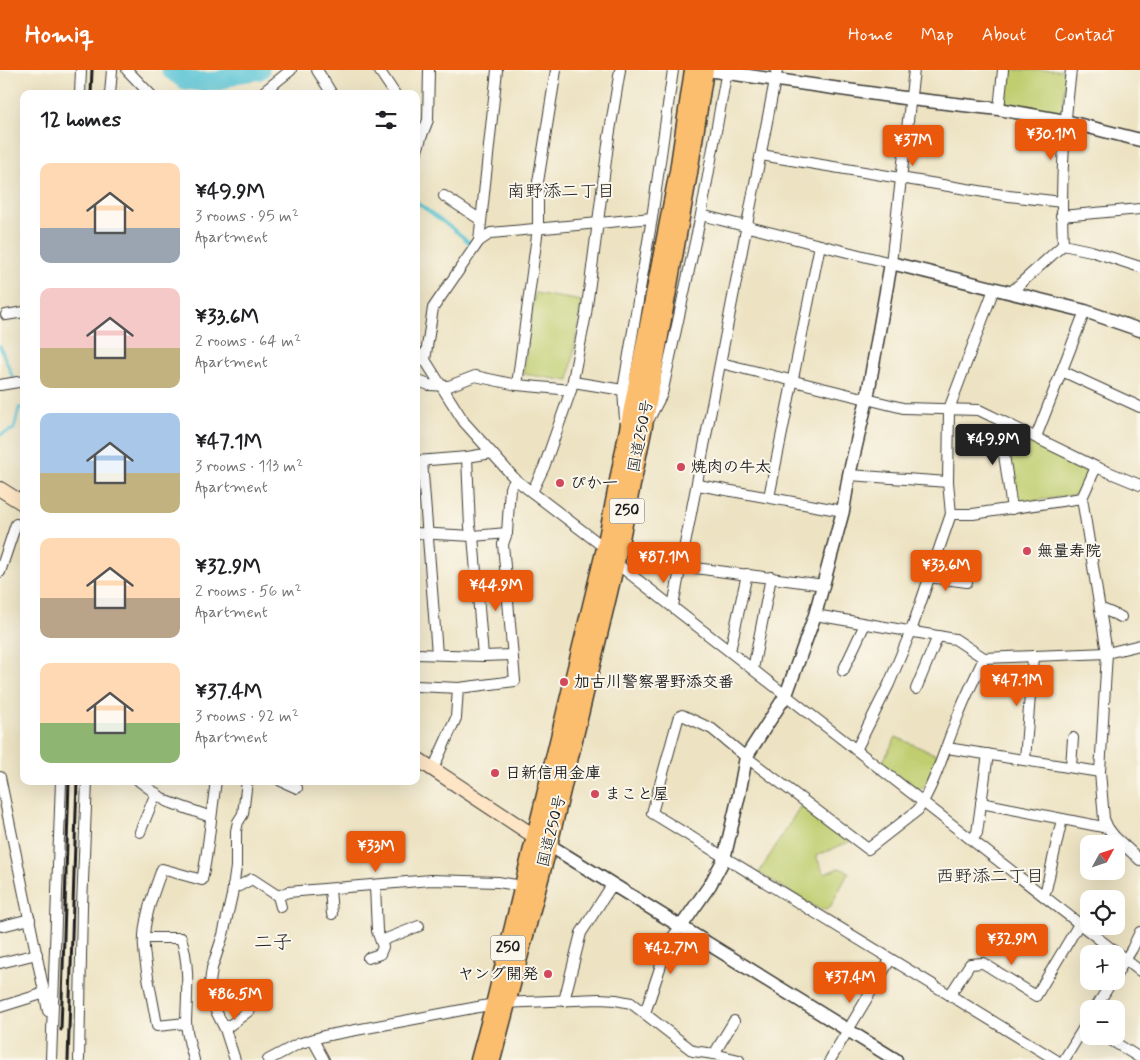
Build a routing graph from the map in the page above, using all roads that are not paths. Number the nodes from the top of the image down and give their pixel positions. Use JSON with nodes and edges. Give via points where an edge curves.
{"nodes":[{"id":1,"x":81,"y":70,"type":"edge"},
{"id":2,"x":112,"y":70,"type":"edge"},
{"id":3,"x":127,"y":70,"type":"edge"},
{"id":4,"x":291,"y":70,"type":"edge"},
{"id":5,"x":317,"y":70,"type":"edge"},
{"id":6,"x":379,"y":70,"type":"edge"},
{"id":7,"x":429,"y":70,"type":"edge"},
{"id":8,"x":497,"y":70,"type":"edge"},
{"id":9,"x":556,"y":70,"type":"edge"},
{"id":10,"x":620,"y":70,"type":"edge"},
{"id":11,"x":673,"y":70,"type":"edge"},
{"id":12,"x":693,"y":70,"type":"edge"},
{"id":13,"x":706,"y":70,"type":"edge"},
{"id":14,"x":914,"y":70,"type":"edge"},
{"id":15,"x":1003,"y":70,"type":"edge"},
{"id":16,"x":1071,"y":70,"type":"edge"},
{"id":17,"x":727,"y":72,"type":"edge"},
{"id":18,"x":777,"y":75,"type":"edge"},
{"id":19,"x":80,"y":90,"type":"edge"},
{"id":20,"x":110,"y":90,"type":"edge"},
{"id":21,"x":146,"y":90,"type":"edge"},
{"id":22,"x":268,"y":90,"type":"edge"},
{"id":23,"x":330,"y":90,"type":"edge"},
{"id":24,"x":392,"y":90,"type":"edge"},
{"id":25,"x":911,"y":99,"type":"junction"},
{"id":26,"x":998,"y":109,"type":"junction"},
{"id":27,"x":1065,"y":121,"type":"junction"},
{"id":28,"x":420,"y":130,"type":"edge"},
{"id":29,"x":1140,"y":140,"type":"edge"},
{"id":30,"x":761,"y":155,"type":"junction"},
{"id":31,"x":683,"y":172,"type":"junction"},
{"id":32,"x":902,"y":178,"type":"junction"},
{"id":33,"x":444,"y":196,"type":"dead end"},
{"id":34,"x":1062,"y":202,"type":"junction"},
{"id":35,"x":1140,"y":209,"type":"edge"},
{"id":36,"x":701,"y":215,"type":"junction"},
{"id":37,"x":1061,"y":216,"type":"junction"},
{"id":38,"x":652,"y":218,"type":"junction"},
{"id":39,"x":481,"y":220,"type":"junction"},
{"id":40,"x":598,"y":223,"type":"junction"},
{"id":41,"x":746,"y":227,"type":"junction"},
{"id":42,"x":538,"y":228,"type":"junction"},
{"id":43,"x":479,"y":241,"type":"junction"},
{"id":44,"x":820,"y":245,"type":"junction"},
{"id":45,"x":1062,"y":245,"type":"junction"},
{"id":46,"x":891,"y":263,"type":"junction"},
{"id":47,"x":1140,"y":267,"type":"edge"},
{"id":48,"x":994,"y":289,"type":"junction"},
{"id":49,"x":1012,"y":292,"type":"junction"},
{"id":50,"x":1085,"y":310,"type":"junction"},
{"id":51,"x":20,"y":313,"type":"edge"},
{"id":52,"x":6,"y":315,"type":"dead end"},
{"id":53,"x":1140,"y":330,"type":"edge"},
{"id":54,"x":420,"y":356,"type":"edge"},
{"id":55,"x":425,"y":360,"type":"junction"},
{"id":56,"x":721,"y":363,"type":"junction"},
{"id":57,"x":1062,"y":371,"type":"junction"},
{"id":58,"x":792,"y":380,"type":"junction"},
{"id":59,"x":20,"y":382,"type":"edge"},
{"id":60,"x":420,"y":382,"type":"edge"},
{"id":61,"x":517,"y":384,"type":"junction"},
{"id":62,"x":0,"y":385,"type":"edge"},
{"id":63,"x":572,"y":386,"type":"junction"},
{"id":64,"x":441,"y":387,"type":"junction"},
{"id":65,"x":623,"y":390,"type":"junction"},
{"id":66,"x":867,"y":399,"type":"junction"},
{"id":67,"x":1140,"y":407,"type":"edge"},
{"id":68,"x":949,"y":410,"type":"junction"},
{"id":69,"x":1002,"y":422,"type":"junction"},
{"id":70,"x":643,"y":431,"type":"junction"},
{"id":71,"x":1036,"y":437,"type":"junction"},
{"id":72,"x":626,"y":442,"type":"junction"},
{"id":73,"x":492,"y":453,"type":"junction"},
{"id":74,"x":467,"y":457,"type":"junction"},
{"id":75,"x":420,"y":461,"type":"edge"},
{"id":76,"x":1096,"y":467,"type":"junction"},
{"id":77,"x":420,"y":469,"type":"edge"},
{"id":78,"x":849,"y":475,"type":"junction"},
{"id":79,"x":516,"y":480,"type":"junction"},
{"id":80,"x":948,"y":482,"type":"junction"},
{"id":81,"x":698,"y":485,"type":"junction"},
{"id":82,"x":1140,"y":485,"type":"edge"},
{"id":83,"x":0,"y":489,"type":"edge"},
{"id":84,"x":532,"y":492,"type":"junction"},
{"id":85,"x":769,"y":498,"type":"junction"},
{"id":86,"x":1082,"y":498,"type":"junction"},
{"id":87,"x":20,"y":502,"type":"edge"},
{"id":88,"x":1012,"y":509,"type":"junction"},
{"id":89,"x":843,"y":511,"type":"junction"},
{"id":90,"x":951,"y":514,"type":"junction"},
{"id":91,"x":16,"y":524,"type":"dead end"},
{"id":92,"x":420,"y":533,"type":"edge"},
{"id":93,"x":507,"y":533,"type":"junction"},
{"id":94,"x":428,"y":534,"type":"junction"},
{"id":95,"x":473,"y":536,"type":"junction"},
{"id":96,"x":605,"y":548,"type":"junction"},
{"id":97,"x":616,"y":563,"type":"junction"},
{"id":98,"x":680,"y":566,"type":"junction"},
{"id":99,"x":0,"y":572,"type":"edge"},
{"id":100,"x":746,"y":574,"type":"junction"},
{"id":101,"x":929,"y":577,"type":"junction"},
{"id":102,"x":771,"y":578,"type":"junction"},
{"id":103,"x":967,"y":582,"type":"dead end"},
{"id":104,"x":824,"y":585,"type":"junction"},
{"id":105,"x":673,"y":606,"type":"junction"},
{"id":106,"x":1100,"y":608,"type":"junction"},
{"id":107,"x":1117,"y":612,"type":"dead end"},
{"id":108,"x":815,"y":615,"type":"junction"},
{"id":109,"x":864,"y":624,"type":"junction"},
{"id":110,"x":911,"y":631,"type":"junction"},
{"id":111,"x":938,"y":636,"type":"junction"},
{"id":112,"x":1140,"y":645,"type":"edge"},
{"id":113,"x":730,"y":651,"type":"junction"},
{"id":114,"x":1107,"y":653,"type":"junction"},
{"id":115,"x":420,"y":654,"type":"edge"},
{"id":116,"x":437,"y":654,"type":"junction"},
{"id":117,"x":512,"y":655,"type":"junction"},
{"id":118,"x":483,"y":656,"type":"junction"},
{"id":119,"x":1033,"y":656,"type":"junction"},
{"id":120,"x":984,"y":658,"type":"junction"},
{"id":121,"x":753,"y":669,"type":"junction"},
{"id":122,"x":844,"y":671,"type":"dead end"},
{"id":123,"x":420,"y":686,"type":"edge"},
{"id":124,"x":458,"y":688,"type":"junction"},
{"id":125,"x":916,"y":689,"type":"dead end"},
{"id":126,"x":786,"y":695,"type":"junction"},
{"id":127,"x":1073,"y":738,"type":"dead end"},
{"id":128,"x":947,"y":748,"type":"junction"},
{"id":129,"x":856,"y":750,"type":"junction"},
{"id":130,"x":988,"y":754,"type":"junction"},
{"id":131,"x":746,"y":757,"type":"junction"},
{"id":132,"x":1025,"y":760,"type":"junction"},
{"id":133,"x":420,"y":761,"type":"edge"},
{"id":134,"x":1070,"y":767,"type":"junction"},
{"id":135,"x":433,"y":769,"type":"junction"},
{"id":136,"x":1100,"y":772,"type":"junction"},
{"id":137,"x":0,"y":777,"type":"edge"},
{"id":138,"x":62,"y":785,"type":"edge"},
{"id":139,"x":87,"y":785,"type":"edge"},
{"id":140,"x":145,"y":785,"type":"edge"},
{"id":141,"x":215,"y":785,"type":"edge"},
{"id":142,"x":247,"y":785,"type":"edge"},
{"id":143,"x":290,"y":785,"type":"edge"},
{"id":144,"x":297,"y":788,"type":"dead end"},
{"id":145,"x":156,"y":793,"type":"junction"},
{"id":146,"x":923,"y":802,"type":"junction"},
{"id":147,"x":981,"y":803,"type":"junction"},
{"id":148,"x":211,"y":817,"type":"junction"},
{"id":149,"x":1062,"y":819,"type":"junction"},
{"id":150,"x":1108,"y":828,"type":"junction"},
{"id":151,"x":140,"y":832,"type":"dead end"},
{"id":152,"x":534,"y":836,"type":"junction"},
{"id":153,"x":972,"y":839,"type":"junction"},
{"id":154,"x":549,"y":845,"type":"junction"},
{"id":155,"x":724,"y":858,"type":"junction"},
{"id":156,"x":1140,"y":860,"type":"edge"},
{"id":157,"x":612,"y":885,"type":"junction"},
{"id":158,"x":233,"y":886,"type":"junction"},
{"id":159,"x":375,"y":886,"type":"junction"},
{"id":160,"x":522,"y":886,"type":"junction"},
{"id":161,"x":330,"y":889,"type":"junction"},
{"id":162,"x":1043,"y":895,"type":"junction"},
{"id":163,"x":278,"y":896,"type":"junction"},
{"id":164,"x":280,"y":907,"type":"dead end"},
{"id":165,"x":332,"y":914,"type":"dead end"},
{"id":166,"x":30,"y":919,"type":"junction"},
{"id":167,"x":1080,"y":924,"type":"joint"},
{"id":168,"x":2,"y":926,"type":"dead end"},
{"id":169,"x":419,"y":926,"type":"dead end"},
{"id":170,"x":680,"y":928,"type":"junction"},
{"id":171,"x":1140,"y":932,"type":"edge"},
{"id":172,"x":1094,"y":935,"type":"edge"},
{"id":173,"x":145,"y":938,"type":"junction"},
{"id":174,"x":381,"y":941,"type":"junction"},
{"id":175,"x":37,"y":954,"type":"junction"},
{"id":176,"x":368,"y":958,"type":"dead end"},
{"id":177,"x":890,"y":960,"type":"junction"},
{"id":178,"x":1126,"y":960,"type":"junction"},
{"id":179,"x":0,"y":963,"type":"edge"},
{"id":180,"x":1140,"y":971,"type":"edge"},
{"id":181,"x":44,"y":993,"type":"junction"},
{"id":182,"x":950,"y":995,"type":"junction"},
{"id":183,"x":564,"y":1001,"type":"junction"},
{"id":184,"x":500,"y":1004,"type":"junction"},
{"id":185,"x":0,"y":1007,"type":"edge"},
{"id":186,"x":250,"y":1010,"type":"dead end"},
{"id":187,"x":645,"y":1013,"type":"junction"},
{"id":188,"x":734,"y":1021,"type":"dead end"},
{"id":189,"x":186,"y":1023,"type":"junction"},
{"id":190,"x":52,"y":1024,"type":"junction"},
{"id":191,"x":225,"y":1029,"type":"junction"},
{"id":192,"x":848,"y":1031,"type":"junction"},
{"id":193,"x":1080,"y":1036,"type":"edge"},
{"id":194,"x":313,"y":1040,"type":"junction"},
{"id":195,"x":1119,"y":1045,"type":"edge"},
{"id":196,"x":714,"y":1054,"type":"junction"},
{"id":197,"x":1140,"y":1058,"type":"edge"},
{"id":198,"x":51,"y":1060,"type":"edge"},
{"id":199,"x":79,"y":1060,"type":"edge"},
{"id":200,"x":194,"y":1060,"type":"edge"},
{"id":201,"x":235,"y":1060,"type":"edge"},
{"id":202,"x":268,"y":1060,"type":"edge"},
{"id":203,"x":324,"y":1060,"type":"edge"},
{"id":204,"x":479,"y":1060,"type":"edge"},
{"id":205,"x":492,"y":1060,"type":"edge"},
{"id":206,"x":739,"y":1060,"type":"edge"},
{"id":207,"x":830,"y":1060,"type":"edge"},
{"id":208,"x":896,"y":1060,"type":"edge"},
{"id":209,"x":1056,"y":1060,"type":"edge"},
{"id":210,"x":1064,"y":1060,"type":"edge"}],
"edges":[{"from":1,"to":19,"type":"street"},
{"from":2,"to":20,"type":"street"},
{"from":3,"to":21,"type":"street"},
{"from":4,"to":22,"type":"street"},
{"from":5,"to":23,"type":"street"},
{"from":6,"to":24,"type":"street"},
{"from":7,"to":28,"type":"street","via":[[428,120]]},
{"from":8,"to":39,"type":"street"},
{"from":9,"to":42,"type":"street","via":[[538,182]]},
{"from":10,"to":40,"type":"street"},
{"from":11,"to":38,"type":"street"},
{"from":12,"to":31,"type":"highway","name":"国道250号","number":"250"},
{"from":13,"to":17,"type":"street"},
{"from":13,"to":31,"type":"highway","name":"国道250号","number":"250"},
{"from":14,"to":25,"type":"street"},
{"from":15,"to":26,"type":"street"},
{"from":16,"to":27,"type":"street"},
{"from":17,"to":18,"type":"street"},
{"from":17,"to":36,"type":"street"},
{"from":18,"to":25,"type":"street"},
{"from":18,"to":30,"type":"street"},
{"from":25,"to":26,"type":"street"},
{"from":25,"to":32,"type":"street"},
{"from":26,"to":27,"type":"street"},
{"from":27,"to":29,"type":"street"},
{"from":27,"to":34,"type":"street"},
{"from":30,"to":32,"type":"street"},
{"from":30,"to":41,"type":"street"},
{"from":31,"to":70,"type":"highway","name":"国道250号","number":"250"},
{"from":31,"to":72,"type":"highway","name":"国道250号","number":"250"},
{"from":32,"to":34,"type":"street"},
{"from":32,"to":46,"type":"street"},
{"from":33,"to":39,"type":"street"},
{"from":34,"to":37,"type":"street"},
{"from":35,"to":37,"type":"street"},
{"from":36,"to":41,"type":"street"},
{"from":36,"to":70,"type":"street","via":[[662,394]]},
{"from":37,"to":45,"type":"street"},
{"from":38,"to":40,"type":"street"},
{"from":38,"to":65,"type":"street"},
{"from":39,"to":43,"type":"street"},
{"from":40,"to":42,"type":"street"},
{"from":40,"to":63,"type":"street"},
{"from":41,"to":44,"type":"street"},
{"from":41,"to":56,"type":"street"},
{"from":42,"to":43,"type":"street","via":[[491,233]]},
{"from":42,"to":61,"type":"street"},
{"from":43,"to":55,"type":"street","via":[[433,308]]},
{"from":44,"to":46,"type":"street"},
{"from":44,"to":58,"type":"street"},
{"from":45,"to":47,"type":"street","via":[[1091,250]]},
{"from":45,"to":49,"type":"street"},
{"from":46,"to":48,"type":"street"},
{"from":46,"to":66,"type":"street"},
{"from":48,"to":49,"type":"street"},
{"from":48,"to":68,"type":"street"},
{"from":49,"to":50,"type":"street"},
{"from":50,"to":53,"type":"street"},
{"from":50,"to":57,"type":"street"},
{"from":51,"to":52,"type":"street"},
{"from":54,"to":55,"type":"street"},
{"from":55,"to":64,"type":"street"},
{"from":56,"to":58,"type":"street"},
{"from":56,"to":81,"type":"street"},
{"from":57,"to":67,"type":"street"},
{"from":57,"to":71,"type":"street"},
{"from":58,"to":66,"type":"street"},
{"from":58,"to":85,"type":"street"},
{"from":59,"to":62,"type":"street"},
{"from":60,"to":64,"type":"street"},
{"from":61,"to":63,"type":"street"},
{"from":61,"to":64,"type":"street","via":[[475,376]]},
{"from":63,"to":65,"type":"street"},
{"from":63,"to":84,"type":"street"},
{"from":64,"to":73,"type":"street","via":[[464,422]]},
{"from":65,"to":72,"type":"street"},
{"from":66,"to":68,"type":"street","via":[[903,408]]},
{"from":66,"to":78,"type":"street"},
{"from":68,"to":69,"type":"street","via":[[979,410]]},
{"from":68,"to":80,"type":"street"},
{"from":69,"to":71,"type":"street"},
{"from":69,"to":88,"type":"street"},
{"from":70,"to":97,"type":"highway","name":"国道250号","number":"250"},
{"from":71,"to":76,"type":"street"},
{"from":72,"to":96,"type":"highway","name":"国道250号","number":"250"},
{"from":73,"to":74,"type":"street"},
{"from":73,"to":79,"type":"street"},
{"from":74,"to":75,"type":"street"},
{"from":74,"to":95,"type":"street"},
{"from":76,"to":82,"type":"street"},
{"from":76,"to":86,"type":"street"},
{"from":77,"to":94,"type":"street"},
{"from":78,"to":80,"type":"street"},
{"from":78,"to":89,"type":"street"},
{"from":79,"to":84,"type":"street"},
{"from":79,"to":93,"type":"street","via":[[510,488]]},
{"from":80,"to":90,"type":"street"},
{"from":81,"to":85,"type":"street"},
{"from":81,"to":98,"type":"street"},
{"from":83,"to":87,"type":"main road"},
{"from":84,"to":96,"type":"street"},
{"from":85,"to":89,"type":"street"},
{"from":86,"to":88,"type":"street"},
{"from":86,"to":106,"type":"street"},
{"from":88,"to":90,"type":"street"},
{"from":89,"to":104,"type":"street"},
{"from":90,"to":101,"type":"street"},
{"from":91,"to":99,"type":"street"},
{"from":92,"to":94,"type":"street"},
{"from":93,"to":95,"type":"street"},
{"from":93,"to":117,"type":"street","via":[[503,544]]},
{"from":94,"to":95,"type":"street"},
{"from":94,"to":116,"type":"street"},
{"from":95,"to":118,"type":"street"},
{"from":96,"to":97,"type":"street"},
{"from":96,"to":152,"type":"highway","name":"国道250号","number":"250"},
{"from":97,"to":105,"type":"street"},
{"from":97,"to":154,"type":"highway","name":"国道250号","number":"250"},
{"from":98,"to":100,"type":"street"},
{"from":98,"to":105,"type":"street"},
{"from":100,"to":102,"type":"street"},
{"from":100,"to":113,"type":"street"},
{"from":101,"to":103,"type":"street"},
{"from":101,"to":110,"type":"street"},
{"from":102,"to":104,"type":"street"},
{"from":102,"to":121,"type":"street"},
{"from":104,"to":108,"type":"street"},
{"from":105,"to":113,"type":"street"},
{"from":106,"to":107,"type":"street"},
{"from":106,"to":114,"type":"street"},
{"from":108,"to":109,"type":"street"},
{"from":108,"to":126,"type":"street"},
{"from":109,"to":110,"type":"street"},
{"from":109,"to":122,"type":"street"},
{"from":110,"to":111,"type":"street"},
{"from":110,"to":129,"type":"street"},
{"from":111,"to":120,"type":"street","via":[[956,640]]},
{"from":111,"to":125,"type":"street"},
{"from":112,"to":114,"type":"street"},
{"from":113,"to":121,"type":"street"},
{"from":114,"to":119,"type":"street"},
{"from":114,"to":136,"type":"street"},
{"from":115,"to":116,"type":"street"},
{"from":116,"to":118,"type":"street"},
{"from":117,"to":118,"type":"street"},
{"from":117,"to":124,"type":"street","via":[[515,681]]},
{"from":119,"to":120,"type":"street"},
{"from":119,"to":132,"type":"street"},
{"from":120,"to":128,"type":"street","via":[[959,712]]},
{"from":121,"to":126,"type":"street"},
{"from":123,"to":124,"type":"street"},
{"from":124,"to":135,"type":"street","via":[[456,718]]},
{"from":126,"to":129,"type":"street"},
{"from":126,"to":131,"type":"street"},
{"from":127,"to":134,"type":"street"},
{"from":128,"to":130,"type":"street"},
{"from":128,"to":146,"type":"street"},
{"from":129,"to":146,"type":"street"},
{"from":130,"to":132,"type":"street"},
{"from":130,"to":147,"type":"street"},
{"from":131,"to":146,"type":"street","via":[[868,850],[918,810]]},
{"from":131,"to":155,"type":"street"},
{"from":131,"to":155,"type":"street","via":[[712,729],[682,716],[678,719],[652,814]]},
{"from":132,"to":134,"type":"street"},
{"from":133,"to":135,"type":"main road"},
{"from":134,"to":136,"type":"street"},
{"from":135,"to":152,"type":"main road"},
{"from":136,"to":150,"type":"street","via":[[1104,819]]},
{"from":137,"to":166,"type":"street"},
{"from":138,"to":190,"type":"street"},
{"from":139,"to":199,"type":"street"},
{"from":140,"to":145,"type":"street"},
{"from":141,"to":148,"type":"street"},
{"from":142,"to":158,"type":"street","via":[[243,814],[236,831]]},
{"from":143,"to":144,"type":"street"},
{"from":145,"to":148,"type":"street","via":[[166,801]]},
{"from":145,"to":151,"type":"street"},
{"from":146,"to":153,"type":"street"},
{"from":147,"to":149,"type":"street"},
{"from":147,"to":153,"type":"street","via":[[977,833]]},
{"from":148,"to":173,"type":"street","via":[[202,880],[162,869],[151,898]]},
{"from":149,"to":150,"type":"street"},
{"from":149,"to":162,"type":"street"},
{"from":150,"to":156,"type":"street"},
{"from":152,"to":154,"type":"main road"},
{"from":152,"to":160,"type":"highway","name":"国道250号","number":"250"},
{"from":153,"to":162,"type":"street"},
{"from":154,"to":157,"type":"street"},
{"from":154,"to":184,"type":"highway","name":"国道250号","number":"250"},
{"from":155,"to":170,"type":"street","via":[[710,885]]},
{"from":155,"to":177,"type":"street"},
{"from":157,"to":170,"type":"street"},
{"from":157,"to":183,"type":"street","via":[[581,933]]},
{"from":158,"to":163,"type":"street","via":[[252,879]]},
{"from":158,"to":191,"type":"street","via":[[209,990]]},
{"from":159,"to":160,"type":"street","via":[[431,880]]},
{"from":159,"to":161,"type":"street"},
{"from":159,"to":174,"type":"street","via":[[377,932]]},
{"from":160,"to":184,"type":"highway","name":"国道250号","number":"250"},
{"from":161,"to":163,"type":"street","via":[[288,892]]},
{"from":161,"to":165,"type":"street"},
{"from":162,"to":167,"type":"street"},
{"from":163,"to":164,"type":"street"},
{"from":166,"to":168,"type":"street"},
{"from":166,"to":175,"type":"street"},
{"from":167,"to":182,"type":"street","via":[[1036,996],[984,962],[970,964]]},
{"from":169,"to":174,"type":"street"},
{"from":170,"to":187,"type":"street","via":[[670,941]]},
{"from":170,"to":192,"type":"street"},
{"from":171,"to":178,"type":"street"},
{"from":172,"to":178,"type":"street"},
{"from":173,"to":189,"type":"street","via":[[157,1026]]},
{"from":173,"to":189,"type":"street","via":[[181,938],[187,979]]},
{"from":174,"to":176,"type":"street","via":[[380,954]]},
{"from":175,"to":179,"type":"street"},
{"from":175,"to":181,"type":"street"},
{"from":177,"to":182,"type":"street"},
{"from":177,"to":192,"type":"street"},
{"from":178,"to":180,"type":"street"},
{"from":181,"to":185,"type":"street"},
{"from":181,"to":190,"type":"street"},
{"from":182,"to":209,"type":"street"},
{"from":183,"to":184,"type":"street"},
{"from":183,"to":187,"type":"street","via":[[616,1000],[631,1003]]},
{"from":184,"to":194,"type":"street"},
{"from":184,"to":204,"type":"highway","name":"国道250号","number":"250"},
{"from":184,"to":205,"type":"highway","name":"国道250号","number":"250"},
{"from":186,"to":191,"type":"street"},
{"from":187,"to":196,"type":"street","via":[[692,1051]]},
{"from":188,"to":196,"type":"street"},
{"from":189,"to":200,"type":"street"},
{"from":190,"to":198,"type":"street"},
{"from":191,"to":201,"type":"street"},
{"from":192,"to":207,"type":"street"},
{"from":192,"to":208,"type":"street"},
{"from":193,"to":210,"type":"street"},
{"from":194,"to":202,"type":"street"},
{"from":194,"to":203,"type":"street"},
{"from":195,"to":197,"type":"street"},
{"from":196,"to":206,"type":"street"}]}
